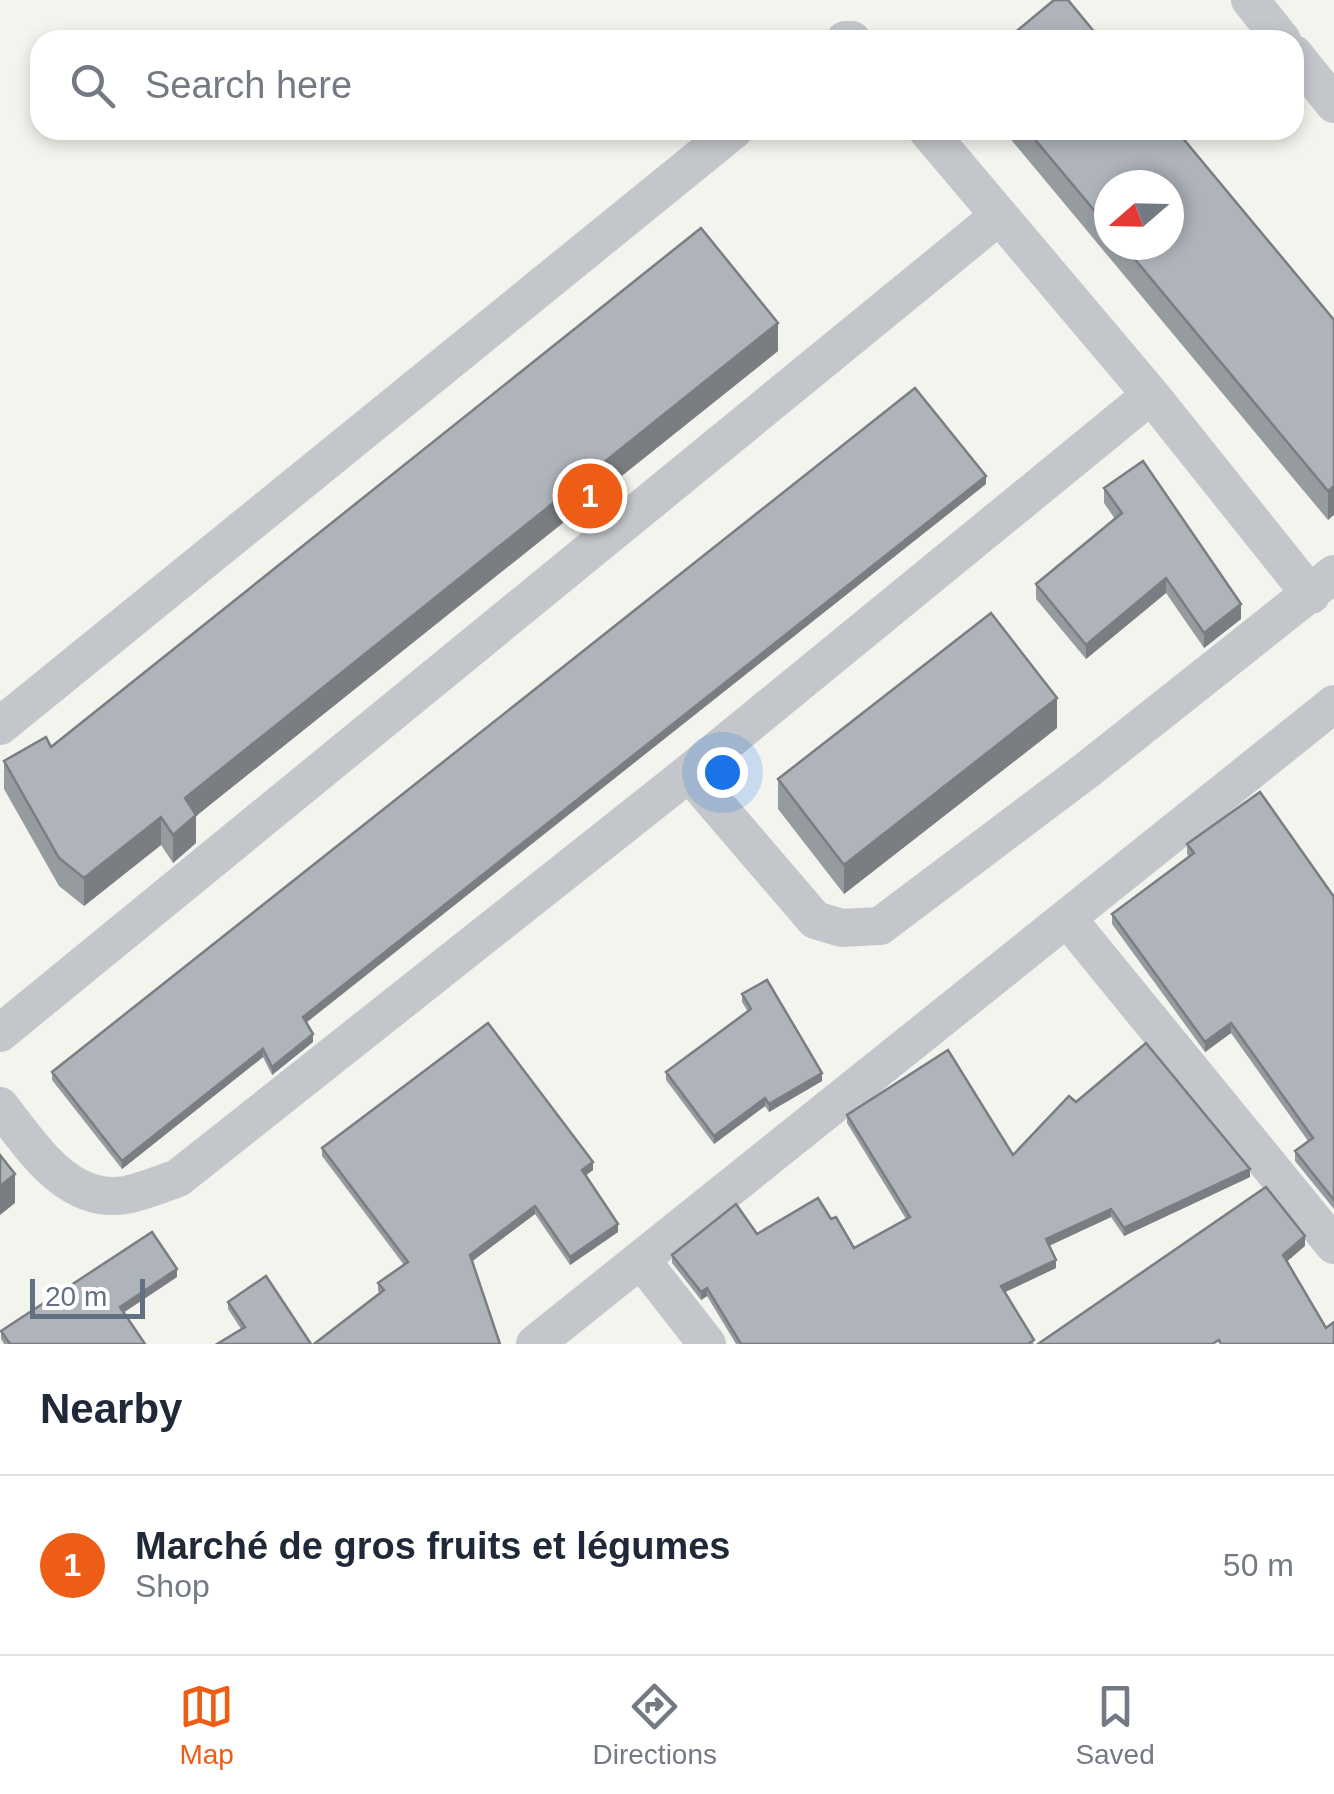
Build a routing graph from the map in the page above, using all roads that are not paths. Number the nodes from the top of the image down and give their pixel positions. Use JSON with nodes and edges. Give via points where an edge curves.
{"nodes":[{"id":1,"x":1250,"y":0,"type":"edge"},
{"id":2,"x":1274,"y":30,"type":"edge"},
{"id":3,"x":1304,"y":66,"type":"edge"},
{"id":4,"x":1334,"y":104,"type":"edge"},
{"id":5,"x":722,"y":140,"type":"edge"},
{"id":6,"x":935,"y":140,"type":"edge"},
{"id":7,"x":999,"y":216,"type":"junction"},
{"id":8,"x":1151,"y":395,"type":"junction"},
{"id":9,"x":1322,"y":584,"type":"edge"},
{"id":10,"x":1334,"y":704,"type":"edge"},
{"id":11,"x":0,"y":726,"type":"edge"},
{"id":12,"x":689,"y":773,"type":"junction"},
{"id":13,"x":1067,"y":918,"type":"junction"},
{"id":14,"x":0,"y":1033,"type":"edge"},
{"id":15,"x":0,"y":1106,"type":"edge"},
{"id":16,"x":1334,"y":1245,"type":"edge"},
{"id":17,"x":642,"y":1261,"type":"junction"},
{"id":18,"x":535,"y":1344,"type":"edge"},
{"id":19,"x":707,"y":1344,"type":"edge"}],
"edges":[{"from":1,"to":2,"type":"street"},
{"from":3,"to":4,"type":"street"},
{"from":5,"to":11,"type":"street"},
{"from":6,"to":7,"type":"street"},
{"from":7,"to":8,"type":"street"},
{"from":7,"to":14,"type":"street"},
{"from":8,"to":9,"type":"street"},
{"from":8,"to":12,"type":"street"},
{"from":9,"to":12,"type":"street","via":[[880,926],[842,928],[815,920]]},
{"from":10,"to":13,"type":"street"},
{"from":12,"to":15,"type":"street","via":[[178,1178],[123,1196],[84,1190],[50,1169]]},
{"from":13,"to":16,"type":"street"},
{"from":13,"to":17,"type":"street"},
{"from":17,"to":18,"type":"street"},
{"from":17,"to":19,"type":"street"}]}
